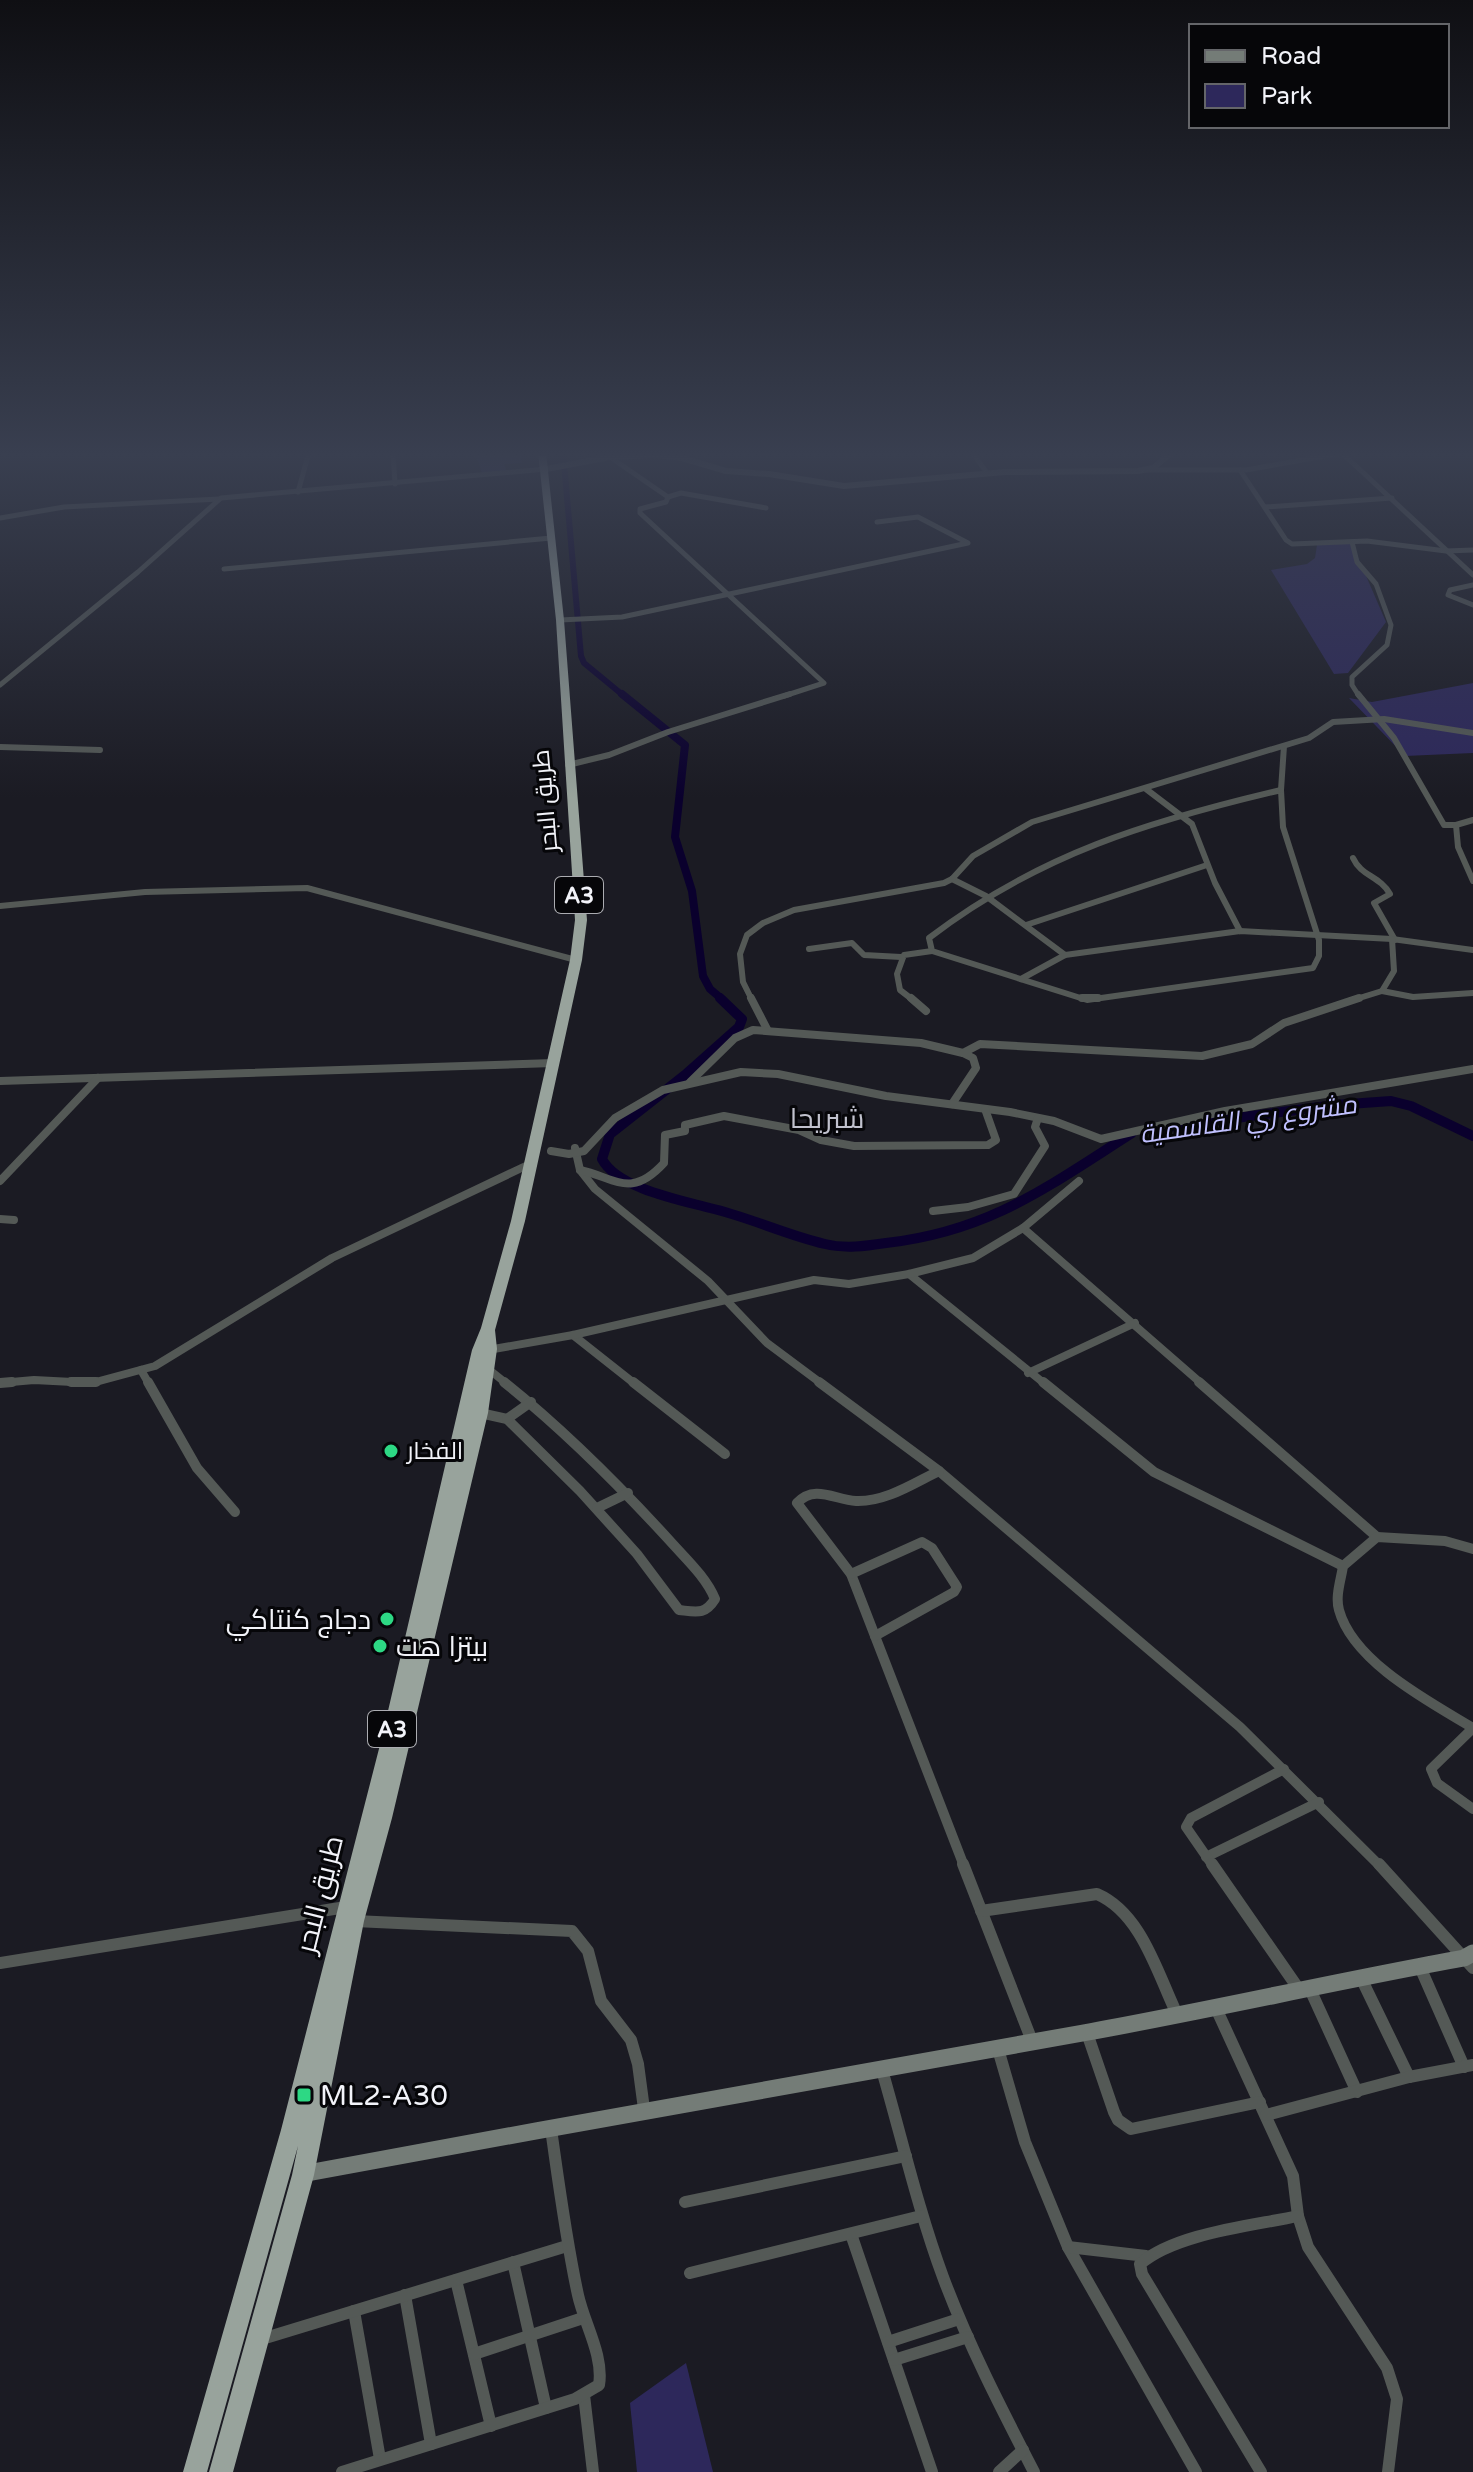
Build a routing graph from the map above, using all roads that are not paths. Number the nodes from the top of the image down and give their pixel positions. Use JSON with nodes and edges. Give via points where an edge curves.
{"nodes":[{"id":1,"x":143,"y":567,"type":"edge"},
{"id":2,"x":241,"y":567,"type":"edge"},
{"id":3,"x":554,"y":567,"type":"edge"},
{"id":4,"x":701,"y":567,"type":"edge"},
{"id":5,"x":852,"y":567,"type":"edge"},
{"id":6,"x":1362,"y":567,"type":"edge"},
{"id":7,"x":224,"y":569,"type":"dead end"},
{"id":8,"x":1473,"y":585,"type":"edge"},
{"id":9,"x":730,"y":593,"type":"junction"},
{"id":10,"x":1473,"y":605,"type":"edge"},
{"id":11,"x":560,"y":620,"type":"junction"},
{"id":12,"x":0,"y":685,"type":"edge"},
{"id":13,"x":1378,"y":719,"type":"junction"},
{"id":14,"x":1473,"y":733,"type":"edge"},
{"id":15,"x":1284,"y":746,"type":"junction"},
{"id":16,"x":0,"y":747,"type":"edge"},
{"id":17,"x":100,"y":750,"type":"dead end"},
{"id":18,"x":568,"y":765,"type":"junction"},
{"id":19,"x":1146,"y":789,"type":"junction"},
{"id":20,"x":1282,"y":790,"type":"junction"},
{"id":21,"x":1185,"y":816,"type":"junction"},
{"id":22,"x":1473,"y":820,"type":"edge"},
{"id":23,"x":1456,"y":825,"type":"junction"},
{"id":24,"x":1353,"y":858,"type":"dead end"},
{"id":25,"x":1207,"y":865,"type":"junction"},
{"id":26,"x":952,"y":879,"type":"junction"},
{"id":27,"x":1473,"y":881,"type":"edge"},
{"id":28,"x":986,"y":896,"type":"junction"},
{"id":29,"x":0,"y":906,"type":"edge"},
{"id":30,"x":1026,"y":925,"type":"junction"},
{"id":31,"x":1240,"y":931,"type":"junction"},
{"id":32,"x":1320,"y":934,"type":"junction"},
{"id":33,"x":1394,"y":940,"type":"junction"},
{"id":34,"x":809,"y":949,"type":"dead end"},
{"id":35,"x":1473,"y":950,"type":"edge"},
{"id":36,"x":932,"y":951,"type":"junction"},
{"id":37,"x":1065,"y":955,"type":"junction"},
{"id":38,"x":901,"y":957,"type":"junction"},
{"id":39,"x":576,"y":960,"type":"junction"},
{"id":40,"x":1021,"y":979,"type":"junction"},
{"id":41,"x":1382,"y":991,"type":"junction"},
{"id":42,"x":1473,"y":993,"type":"edge"},
{"id":43,"x":926,"y":1011,"type":"dead end"},
{"id":44,"x":767,"y":1029,"type":"junction"},
{"id":45,"x":963,"y":1053,"type":"junction"},
{"id":46,"x":553,"y":1063,"type":"junction"},
{"id":47,"x":1472,"y":1070,"type":"edge"},
{"id":48,"x":98,"y":1078,"type":"junction"},
{"id":49,"x":0,"y":1081,"type":"edge"},
{"id":50,"x":690,"y":1082,"type":"junction"},
{"id":51,"x":952,"y":1104,"type":"junction"},
{"id":52,"x":985,"y":1109,"type":"junction"},
{"id":53,"x":1038,"y":1118,"type":"junction"},
{"id":54,"x":534,"y":1150,"type":"junction"},
{"id":55,"x":576,"y":1151,"type":"junction"},
{"id":56,"x":530,"y":1164,"type":"junction"},
{"id":57,"x":580,"y":1170,"type":"junction"},
{"id":58,"x":0,"y":1181,"type":"edge"},
{"id":59,"x":1079,"y":1181,"type":"dead end"},
{"id":60,"x":933,"y":1211,"type":"dead end"},
{"id":61,"x":0,"y":1219,"type":"edge"},
{"id":62,"x":14,"y":1220,"type":"dead end"},
{"id":63,"x":1023,"y":1228,"type":"junction"},
{"id":64,"x":909,"y":1274,"type":"junction"},
{"id":65,"x":726,"y":1301,"type":"junction"},
{"id":66,"x":1135,"y":1323,"type":"junction"},
{"id":67,"x":573,"y":1335,"type":"junction"},
{"id":68,"x":485,"y":1350,"type":"junction"},
{"id":69,"x":487,"y":1368,"type":"junction"},
{"id":70,"x":141,"y":1370,"type":"junction"},
{"id":71,"x":1028,"y":1373,"type":"junction"},
{"id":72,"x":0,"y":1383,"type":"edge"},
{"id":73,"x":531,"y":1402,"type":"junction"},
{"id":74,"x":478,"y":1404,"type":"junction"},
{"id":75,"x":507,"y":1419,"type":"junction"},
{"id":76,"x":725,"y":1454,"type":"dead end"},
{"id":77,"x":939,"y":1471,"type":"junction"},
{"id":78,"x":628,"y":1493,"type":"junction"},
{"id":79,"x":597,"y":1508,"type":"junction"},
{"id":80,"x":235,"y":1512,"type":"dead end"},
{"id":81,"x":1377,"y":1537,"type":"junction"},
{"id":82,"x":1473,"y":1549,"type":"edge"},
{"id":83,"x":1343,"y":1566,"type":"junction"},
{"id":84,"x":851,"y":1574,"type":"junction"},
{"id":85,"x":875,"y":1636,"type":"junction"},
{"id":86,"x":1473,"y":1728,"type":"edge"},
{"id":87,"x":1284,"y":1769,"type":"junction"},
{"id":88,"x":1319,"y":1802,"type":"junction"},
{"id":89,"x":1473,"y":1809,"type":"edge"},
{"id":90,"x":1206,"y":1857,"type":"junction"},
{"id":91,"x":981,"y":1911,"type":"junction"},
{"id":92,"x":351,"y":1914,"type":"junction"},
{"id":93,"x":1470,"y":1960,"type":"edge"},
{"id":94,"x":0,"y":1963,"type":"edge"},
{"id":95,"x":1419,"y":1966,"type":"junction"},
{"id":96,"x":1361,"y":1977,"type":"junction"},
{"id":97,"x":1303,"y":1987,"type":"junction"},
{"id":98,"x":1214,"y":2006,"type":"junction"},
{"id":99,"x":1176,"y":2012,"type":"junction"},
{"id":100,"x":1087,"y":2032,"type":"junction"},
{"id":101,"x":1032,"y":2042,"type":"junction"},
{"id":102,"x":997,"y":2048,"type":"junction"},
{"id":103,"x":1468,"y":2066,"type":"edge"},
{"id":104,"x":882,"y":2069,"type":"junction"},
{"id":105,"x":1409,"y":2077,"type":"junction"},
{"id":106,"x":1357,"y":2092,"type":"junction"},
{"id":107,"x":1263,"y":2108,"type":"junction"},
{"id":108,"x":644,"y":2109,"type":"junction"},
{"id":109,"x":551,"y":2129,"type":"junction"},
{"id":110,"x":906,"y":2156,"type":"junction"},
{"id":111,"x":277,"y":2173,"type":"junction"},
{"id":112,"x":303,"y":2175,"type":"junction"},
{"id":113,"x":685,"y":2202,"type":"dead end"},
{"id":114,"x":921,"y":2216,"type":"junction"},
{"id":115,"x":1298,"y":2216,"type":"junction"},
{"id":116,"x":851,"y":2234,"type":"junction"},
{"id":117,"x":567,"y":2246,"type":"junction"},
{"id":118,"x":1068,"y":2247,"type":"junction"},
{"id":119,"x":1146,"y":2256,"type":"junction"},
{"id":120,"x":513,"y":2262,"type":"junction"},
{"id":121,"x":690,"y":2273,"type":"dead end"},
{"id":122,"x":456,"y":2280,"type":"junction"},
{"id":123,"x":405,"y":2295,"type":"junction"},
{"id":124,"x":354,"y":2311,"type":"junction"},
{"id":125,"x":583,"y":2318,"type":"junction"},
{"id":126,"x":959,"y":2319,"type":"junction"},
{"id":127,"x":530,"y":2337,"type":"junction"},
{"id":128,"x":968,"y":2337,"type":"junction"},
{"id":129,"x":257,"y":2340,"type":"junction"},
{"id":130,"x":888,"y":2342,"type":"junction"},
{"id":131,"x":474,"y":2354,"type":"junction"},
{"id":132,"x":894,"y":2360,"type":"junction"},
{"id":133,"x":584,"y":2395,"type":"junction"},
{"id":134,"x":546,"y":2408,"type":"junction"},
{"id":135,"x":491,"y":2426,"type":"junction"},
{"id":136,"x":431,"y":2444,"type":"junction"},
{"id":137,"x":1023,"y":2450,"type":"junction"},
{"id":138,"x":380,"y":2459,"type":"junction"},
{"id":139,"x":195,"y":2472,"type":"edge"},
{"id":140,"x":221,"y":2472,"type":"edge"},
{"id":141,"x":342,"y":2472,"type":"edge"},
{"id":142,"x":593,"y":2472,"type":"edge"},
{"id":143,"x":932,"y":2472,"type":"edge"},
{"id":144,"x":999,"y":2472,"type":"edge"},
{"id":145,"x":1034,"y":2472,"type":"edge"},
{"id":146,"x":1196,"y":2472,"type":"edge"},
{"id":147,"x":1261,"y":2472,"type":"edge"},
{"id":148,"x":1388,"y":2472,"type":"edge"}],
"edges":[{"from":1,"to":12,"type":"street"},
{"from":2,"to":7,"type":"street"},
{"from":3,"to":11,"type":"highway","name":"طريق البحر","number":"A3"},
{"from":4,"to":9,"type":"street"},
{"from":5,"to":9,"type":"street"},
{"from":6,"to":13,"type":"street","via":[[1376,584],[1391,625],[1387,645],[1352,677],[1357,697]]},
{"from":8,"to":10,"type":"street","via":[[1448,595]]},
{"from":9,"to":11,"type":"street","via":[[622,617]]},
{"from":9,"to":18,"type":"street","via":[[824,683]]},
{"from":11,"to":18,"type":"highway","name":"طريق البحر","number":"A3"},
{"from":13,"to":14,"type":"street"},
{"from":13,"to":15,"type":"street","via":[[1333,722]]},
{"from":13,"to":23,"type":"street","via":[[1399,745],[1444,825]]},
{"from":15,"to":19,"type":"street"},
{"from":15,"to":20,"type":"street"},
{"from":16,"to":17,"type":"street"},
{"from":18,"to":39,"type":"highway","name":"طريق البحر","number":"A3","via":[[580,899]]},
{"from":19,"to":21,"type":"street"},
{"from":19,"to":26,"type":"street","via":[[1032,822],[973,856]]},
{"from":20,"to":21,"type":"street"},
{"from":20,"to":32,"type":"street","via":[[1288,850]]},
{"from":21,"to":25,"type":"street"},
{"from":21,"to":28,"type":"street","via":[[1085,847]]},
{"from":22,"to":23,"type":"street"},
{"from":23,"to":27,"type":"street","via":[[1458,847]]},
{"from":24,"to":33,"type":"street","via":[[1358,869],[1381,878],[1387,887],[1390,894],[1374,903]]},
{"from":25,"to":30,"type":"street"},
{"from":25,"to":31,"type":"street"},
{"from":26,"to":28,"type":"street"},
{"from":26,"to":44,"type":"street","via":[[794,910],[750,932],[741,942],[741,975]]},
{"from":28,"to":30,"type":"street"},
{"from":28,"to":36,"type":"street","via":[[929,938]]},
{"from":29,"to":39,"type":"street","via":[[145,892],[307,888]]},
{"from":30,"to":37,"type":"street"},
{"from":31,"to":32,"type":"street"},
{"from":31,"to":37,"type":"street"},
{"from":32,"to":33,"type":"street"},
{"from":32,"to":40,"type":"street","via":[[1318,963],[1305,971],[1087,1000]]},
{"from":33,"to":35,"type":"street"},
{"from":33,"to":41,"type":"street","via":[[1394,971]]},
{"from":34,"to":38,"type":"street","via":[[852,943],[864,955]]},
{"from":36,"to":38,"type":"street"},
{"from":36,"to":40,"type":"street"},
{"from":37,"to":40,"type":"street"},
{"from":38,"to":43,"type":"street","via":[[900,990]]},
{"from":39,"to":46,"type":"highway","name":"طريق البحر","number":"A3"},
{"from":41,"to":42,"type":"street","via":[[1413,997]]},
{"from":41,"to":45,"type":"street","via":[[1284,1023],[1252,1044],[1202,1056],[980,1044]]},
{"from":44,"to":45,"type":"street","via":[[921,1043]]},
{"from":44,"to":50,"type":"street","via":[[742,1033]]},
{"from":45,"to":51,"type":"street","via":[[973,1058],[976,1068]]},
{"from":46,"to":48,"type":"street"},
{"from":46,"to":54,"type":"highway","name":"طريق البحر","number":"A3"},
{"from":47,"to":53,"type":"street","via":[[1225,1111],[1101,1139]]},
{"from":48,"to":49,"type":"street"},
{"from":48,"to":58,"type":"street"},
{"from":50,"to":51,"type":"street","via":[[758,1072]]},
{"from":50,"to":55,"type":"street","via":[[625,1111],[588,1147]]},
{"from":51,"to":52,"type":"street"},
{"from":52,"to":53,"type":"street"},
{"from":52,"to":57,"type":"street","via":[[996,1140],[975,1146],[854,1146],[719,1116],[665,1135],[664,1163],[627,1183]]},
{"from":53,"to":60,"type":"street","via":[[1035,1127],[1045,1146],[1014,1194]]},
{"from":54,"to":55,"type":"street"},
{"from":54,"to":56,"type":"highway","name":"طريق البحر","number":"A3"},
{"from":55,"to":57,"type":"street"},
{"from":56,"to":68,"type":"highway","name":"طريق البحر","number":"A3"},
{"from":56,"to":70,"type":"street","via":[[332,1258],[184,1351]]},
{"from":57,"to":65,"type":"street"},
{"from":59,"to":63,"type":"street"},
{"from":61,"to":62,"type":"street"},
{"from":63,"to":64,"type":"street","via":[[973,1258]]},
{"from":63,"to":66,"type":"street"},
{"from":64,"to":65,"type":"street","via":[[849,1284],[814,1280]]},
{"from":64,"to":71,"type":"street"},
{"from":65,"to":67,"type":"street"},
{"from":65,"to":77,"type":"street","via":[[767,1343]]},
{"from":66,"to":71,"type":"street"},
{"from":66,"to":81,"type":"street"},
{"from":67,"to":68,"type":"street"},
{"from":67,"to":76,"type":"street"},
{"from":68,"to":69,"type":"highway","name":"طريق البحر","number":"A3"},
{"from":68,"to":74,"type":"highway","name":"طريق البحر","number":"A3"},
{"from":69,"to":73,"type":"street"},
{"from":69,"to":74,"type":"highway","name":"طريق البحر","number":"A3"},
{"from":70,"to":72,"type":"street","via":[[92,1383]]},
{"from":70,"to":80,"type":"street","via":[[197,1468]]},
{"from":71,"to":83,"type":"street","via":[[1154,1472]]},
{"from":73,"to":75,"type":"street"},
{"from":73,"to":78,"type":"street"},
{"from":74,"to":75,"type":"street"},
{"from":74,"to":92,"type":"highway","name":"طريق البحر","number":"A3","via":[[448,1515],[383,1818]]},
{"from":75,"to":79,"type":"street"},
{"from":77,"to":84,"type":"street","via":[[879,1499],[855,1501],[817,1492],[799,1499]]},
{"from":77,"to":87,"type":"street"},
{"from":78,"to":79,"type":"street"},
{"from":78,"to":79,"type":"street","via":[[714,1593],[708,1610],[679,1610]]},
{"from":81,"to":82,"type":"street","via":[[1445,1541]]},
{"from":81,"to":83,"type":"street"},
{"from":83,"to":86,"type":"street","via":[[1338,1607],[1348,1631],[1404,1686]]},
{"from":84,"to":85,"type":"street"},
{"from":84,"to":85,"type":"street","via":[[922,1542],[932,1548],[957,1587]]},
{"from":85,"to":91,"type":"street"},
{"from":86,"to":89,"type":"street","via":[[1431,1769],[1437,1783]]},
{"from":87,"to":88,"type":"street"},
{"from":87,"to":90,"type":"street","via":[[1191,1818],[1186,1827]]},
{"from":88,"to":90,"type":"street"},
{"from":88,"to":93,"type":"street"},
{"from":90,"to":97,"type":"street"},
{"from":91,"to":99,"type":"street","via":[[1097,1894],[1112,1899],[1139,1936]]},
{"from":91,"to":101,"type":"street"},
{"from":92,"to":94,"type":"street"},
{"from":92,"to":108,"type":"street","via":[[572,1931],[588,1951],[601,2001],[631,2040]]},
{"from":92,"to":111,"type":"highway","name":"طريق البحر","number":"A3"},
{"from":92,"to":112,"type":"highway","name":"طريق البحر","number":"A3"},
{"from":93,"to":95,"type":"main road"},
{"from":95,"to":96,"type":"main road"},
{"from":95,"to":103,"type":"street"},
{"from":96,"to":97,"type":"main road"},
{"from":96,"to":105,"type":"street"},
{"from":97,"to":98,"type":"main road"},
{"from":97,"to":106,"type":"street"},
{"from":98,"to":99,"type":"main road"},
{"from":98,"to":107,"type":"street"},
{"from":99,"to":100,"type":"main road"},
{"from":100,"to":101,"type":"main road"},
{"from":100,"to":107,"type":"street","via":[[1114,2112],[1131,2129]]},
{"from":101,"to":102,"type":"main road"},
{"from":102,"to":104,"type":"main road"},
{"from":102,"to":118,"type":"street","via":[[1025,2142]]},
{"from":103,"to":105,"type":"street"},
{"from":104,"to":108,"type":"main road"},
{"from":104,"to":110,"type":"street"},
{"from":105,"to":106,"type":"street"},
{"from":106,"to":107,"type":"street"},
{"from":107,"to":115,"type":"street","via":[[1293,2176]]},
{"from":108,"to":109,"type":"main road"},
{"from":109,"to":112,"type":"main road"},
{"from":109,"to":117,"type":"street"},
{"from":110,"to":113,"type":"street"},
{"from":110,"to":114,"type":"street"},
{"from":111,"to":112,"type":"main road"},
{"from":111,"to":139,"type":"highway","name":"طريق البحر","number":"A3"},
{"from":112,"to":129,"type":"highway","name":"طريق البحر","number":"A3"},
{"from":114,"to":116,"type":"street"},
{"from":114,"to":126,"type":"street"},
{"from":115,"to":119,"type":"street","via":[[1183,2242]]},
{"from":115,"to":148,"type":"street","via":[[1308,2247],[1394,2386],[1397,2419]]},
{"from":116,"to":121,"type":"street"},
{"from":116,"to":130,"type":"street"},
{"from":117,"to":120,"type":"street"},
{"from":117,"to":125,"type":"street"},
{"from":118,"to":119,"type":"street"},
{"from":118,"to":146,"type":"street"},
{"from":119,"to":147,"type":"street","via":[[1140,2264],[1142,2274]]},
{"from":120,"to":122,"type":"street"},
{"from":120,"to":127,"type":"street"},
{"from":122,"to":123,"type":"street"},
{"from":122,"to":131,"type":"street"},
{"from":123,"to":124,"type":"street"},
{"from":123,"to":136,"type":"street"},
{"from":124,"to":129,"type":"street"},
{"from":124,"to":138,"type":"street"},
{"from":125,"to":127,"type":"street"},
{"from":125,"to":133,"type":"street","via":[[601,2381]]},
{"from":126,"to":128,"type":"street"},
{"from":126,"to":130,"type":"street"},
{"from":127,"to":131,"type":"street"},
{"from":127,"to":134,"type":"street"},
{"from":128,"to":132,"type":"street"},
{"from":128,"to":137,"type":"street"},
{"from":129,"to":140,"type":"highway","name":"طريق البحر","number":"A3"},
{"from":130,"to":132,"type":"street"},
{"from":131,"to":135,"type":"street"},
{"from":132,"to":143,"type":"street"},
{"from":133,"to":134,"type":"street"},
{"from":133,"to":142,"type":"street"},
{"from":134,"to":135,"type":"street"},
{"from":135,"to":136,"type":"street"},
{"from":136,"to":138,"type":"street"},
{"from":137,"to":144,"type":"street"},
{"from":137,"to":145,"type":"street"},
{"from":138,"to":141,"type":"street"}]}
